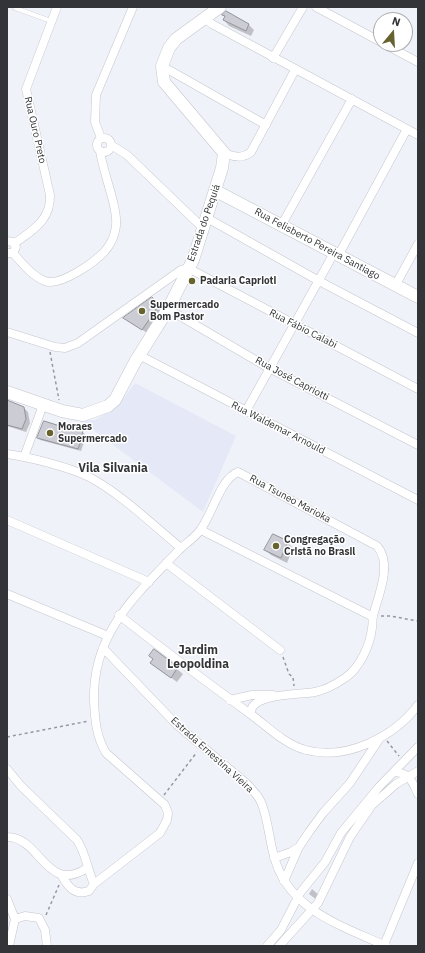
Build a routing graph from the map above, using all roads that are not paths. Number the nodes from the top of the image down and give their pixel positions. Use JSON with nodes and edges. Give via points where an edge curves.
{"nodes":[{"id":1,"x":57,"y":7,"type":"edge"},
{"id":2,"x":133,"y":7,"type":"edge"},
{"id":3,"x":220,"y":7,"type":"edge"},
{"id":4,"x":303,"y":7,"type":"edge"},
{"id":5,"x":316,"y":7,"type":"edge"},
{"id":6,"x":15,"y":8,"type":"edge"},
{"id":7,"x":204,"y":18,"type":"junction"},
{"id":8,"x":51,"y":21,"type":"junction"},
{"id":9,"x":373,"y":38,"type":"edge"},
{"id":10,"x":399,"y":52,"type":"edge"},
{"id":11,"x":274,"y":58,"type":"junction"},
{"id":12,"x":418,"y":62,"type":"edge"},
{"id":13,"x":162,"y":66,"type":"junction"},
{"id":14,"x":295,"y":70,"type":"junction"},
{"id":15,"x":352,"y":99,"type":"junction"},
{"id":16,"x":266,"y":125,"type":"junction"},
{"id":17,"x":407,"y":129,"type":"junction"},
{"id":18,"x":418,"y":135,"type":"edge"},
{"id":19,"x":101,"y":138,"type":"junction"},
{"id":20,"x":111,"y":145,"type":"junction"},
{"id":21,"x":100,"y":151,"type":"junction"},
{"id":22,"x":224,"y":153,"type":"junction"},
{"id":23,"x":216,"y":191,"type":"junction"},
{"id":24,"x":205,"y":223,"type":"junction"},
{"id":25,"x":281,"y":226,"type":"junction"},
{"id":26,"x":11,"y":242,"type":"edge"},
{"id":27,"x":418,"y":244,"type":"edge"},
{"id":28,"x":10,"y":253,"type":"edge"},
{"id":29,"x":336,"y":254,"type":"junction"},
{"id":30,"x":188,"y":268,"type":"junction"},
{"id":31,"x":319,"y":281,"type":"junction"},
{"id":32,"x":395,"y":286,"type":"junction"},
{"id":33,"x":418,"y":297,"type":"edge"},
{"id":34,"x":168,"y":309,"type":"junction"},
{"id":35,"x":295,"y":325,"type":"junction"},
{"id":36,"x":7,"y":332,"type":"edge"},
{"id":37,"x":418,"y":333,"type":"edge"},
{"id":38,"x":139,"y":355,"type":"junction"},
{"id":39,"x":269,"y":368,"type":"junction"},
{"id":40,"x":418,"y":389,"type":"edge"},
{"id":41,"x":7,"y":392,"type":"edge"},
{"id":42,"x":43,"y":405,"type":"junction"},
{"id":43,"x":246,"y":411,"type":"junction"},
{"id":44,"x":418,"y":444,"type":"edge"},
{"id":45,"x":7,"y":454,"type":"edge"},
{"id":46,"x":24,"y":457,"type":"junction"},
{"id":47,"x":418,"y":500,"type":"edge"},
{"id":48,"x":7,"y":520,"type":"edge"},
{"id":49,"x":201,"y":530,"type":"junction"},
{"id":50,"x":181,"y":548,"type":"junction"},
{"id":51,"x":166,"y":563,"type":"junction"},
{"id":52,"x":149,"y":582,"type":"junction"},
{"id":53,"x":7,"y":594,"type":"edge"},
{"id":54,"x":120,"y":615,"type":"junction"},
{"id":55,"x":373,"y":617,"type":"junction"},
{"id":56,"x":108,"y":636,"type":"junction"},
{"id":57,"x":103,"y":648,"type":"junction"},
{"id":58,"x":280,"y":650,"type":"road end"},
{"id":59,"x":276,"y":696,"type":"junction"},
{"id":60,"x":230,"y":700,"type":"junction"},
{"id":61,"x":418,"y":705,"type":"edge"},
{"id":62,"x":251,"y":714,"type":"junction"},
{"id":63,"x":381,"y":737,"type":"junction"},
{"id":64,"x":418,"y":746,"type":"edge"},
{"id":65,"x":353,"y":749,"type":"junction"},
{"id":66,"x":364,"y":762,"type":"junction"},
{"id":67,"x":7,"y":769,"type":"edge"},
{"id":68,"x":418,"y":771,"type":"edge"},
{"id":69,"x":394,"y":772,"type":"junction"},
{"id":70,"x":410,"y":777,"type":"junction"},
{"id":71,"x":418,"y":794,"type":"edge"},
{"id":72,"x":7,"y":837,"type":"edge"},
{"id":73,"x":299,"y":847,"type":"junction"},
{"id":74,"x":274,"y":858,"type":"junction"},
{"id":75,"x":418,"y":863,"type":"edge"},
{"id":76,"x":87,"y":868,"type":"junction"},
{"id":77,"x":62,"y":876,"type":"junction"},
{"id":78,"x":284,"y":881,"type":"junction"},
{"id":79,"x":311,"y":881,"type":"junction"},
{"id":80,"x":94,"y":884,"type":"junction"},
{"id":81,"x":325,"y":887,"type":"junction"},
{"id":82,"x":7,"y":899,"type":"edge"},
{"id":83,"x":297,"y":899,"type":"junction"},
{"id":84,"x":314,"y":910,"type":"junction"},
{"id":85,"x":15,"y":919,"type":"junction"},
{"id":86,"x":284,"y":942,"type":"edge"},
{"id":87,"x":9,"y":946,"type":"edge"},
{"id":88,"x":47,"y":946,"type":"edge"},
{"id":89,"x":267,"y":946,"type":"edge"},
{"id":90,"x":279,"y":946,"type":"edge"},
{"id":91,"x":385,"y":946,"type":"edge"}],
"edges":[{"from":1,"to":8,"type":"street","name":"Rua Ouro Preto"},
{"from":2,"to":19,"type":"street","via":[[96,95],[95,122]]},
{"from":3,"to":7,"type":"main road"},
{"from":4,"to":11,"type":"street"},
{"from":5,"to":9,"type":"street"},
{"from":6,"to":8,"type":"lane"},
{"from":7,"to":11,"type":"street"},
{"from":7,"to":13,"type":"main road","via":[[176,39],[169,48]]},
{"from":8,"to":26,"type":"street","name":"Rua Ouro Preto","via":[[26,88],[50,196],[49,208],[43,221]]},
{"from":10,"to":12,"type":"street"},
{"from":11,"to":14,"type":"street"},
{"from":13,"to":16,"type":"street"},
{"from":13,"to":22,"type":"main road","via":[[164,82]]},
{"from":14,"to":15,"type":"street"},
{"from":14,"to":16,"type":"street"},
{"from":15,"to":17,"type":"street"},
{"from":15,"to":25,"type":"street"},
{"from":16,"to":22,"type":"street","via":[[251,152],[246,156],[232,157]]},
{"from":17,"to":18,"type":"street"},
{"from":17,"to":29,"type":"street"},
{"from":19,"to":20,"type":"street","via":[[108,139]]},
{"from":19,"to":21,"type":"street","via":[[97,143]]},
{"from":20,"to":21,"type":"street","via":[[107,151]]},
{"from":20,"to":24,"type":"street","via":[[125,153]]},
{"from":21,"to":28,"type":"street","via":[[116,215],[113,238],[105,250],[95,260],[62,281],[52,282],[40,279]]},
{"from":22,"to":23,"type":"main road","name":"Estrada do Pequiá"},
{"from":23,"to":24,"type":"main road","name":"Estrada do Pequiá"},
{"from":23,"to":25,"type":"main road","name":"Rua Felisberto Pereira Santiago"},
{"from":24,"to":30,"type":"main road","name":"Estrada do Pequiá"},
{"from":24,"to":31,"type":"street"},
{"from":25,"to":29,"type":"main road","name":"Rua Felisberto Pereira Santiago"},
{"from":26,"to":28,"type":"street","via":[[16,248]]},
{"from":27,"to":32,"type":"street"},
{"from":29,"to":31,"type":"street"},
{"from":29,"to":32,"type":"main road","name":"Rua Felisberto Pereira Santiago"},
{"from":30,"to":34,"type":"main road","name":"Estrada do Pequiá"},
{"from":30,"to":35,"type":"street","name":"Rua Fábio Calabi"},
{"from":30,"to":36,"type":"street","via":[[78,343],[65,348]]},
{"from":31,"to":35,"type":"street"},
{"from":31,"to":37,"type":"street"},
{"from":32,"to":33,"type":"main road","name":"Rua Felisberto Pereira Santiago"},
{"from":34,"to":38,"type":"main road","name":"Estrada do Pequiá"},
{"from":34,"to":39,"type":"street","name":"Rua José Capriotti"},
{"from":35,"to":39,"type":"street"},
{"from":35,"to":40,"type":"street","name":"Rua Fábio Calabi"},
{"from":38,"to":42,"type":"main road","name":"Estrada do Pequiá","via":[[114,400],[108,406],[83,415],[62,412]]},
{"from":38,"to":43,"type":"street","name":"Rua Waldemar Arnould"},
{"from":39,"to":43,"type":"street"},
{"from":39,"to":44,"type":"street","name":"Rua José Capriotti"},
{"from":41,"to":42,"type":"main road","name":"Estrada do Pequiá"},
{"from":42,"to":46,"type":"street"},
{"from":43,"to":47,"type":"street","name":"Rua Waldemar Arnould"},
{"from":45,"to":46,"type":"street"},
{"from":46,"to":50,"type":"street","via":[[88,477],[106,487]]},
{"from":48,"to":52,"type":"street"},
{"from":49,"to":50,"type":"street"},
{"from":49,"to":55,"type":"street"},
{"from":49,"to":55,"type":"street","name":"Rua Tsuneo Marioka","via":[[226,482],[231,475],[238,472],[377,546],[382,552],[384,569]]},
{"from":50,"to":51,"type":"street"},
{"from":51,"to":52,"type":"street"},
{"from":51,"to":58,"type":"street"},
{"from":52,"to":54,"type":"street"},
{"from":53,"to":56,"type":"street"},
{"from":54,"to":56,"type":"street"},
{"from":54,"to":60,"type":"street"},
{"from":55,"to":59,"type":"street","name":"Rua Tsuneo Marioka","via":[[364,653],[358,665],[347,677],[316,692]]},
{"from":56,"to":57,"type":"street"},
{"from":57,"to":74,"type":"street","name":"Estrada Ernestina Vieira","via":[[155,703],[255,793],[261,802]]},
{"from":57,"to":80,"type":"street","via":[[94,679],[96,733],[106,753],[160,800],[168,813],[160,833]]},
{"from":59,"to":60,"type":"street","name":"Rua Tsuneo Marioka","via":[[262,694]]},
{"from":59,"to":62,"type":"street","name":"Rua Tsuneo Marioka","via":[[254,705]]},
{"from":60,"to":62,"type":"street"},
{"from":61,"to":63,"type":"street","via":[[399,726]]},
{"from":62,"to":65,"type":"street","via":[[291,744],[305,750],[323,753]]},
{"from":63,"to":65,"type":"street"},
{"from":63,"to":66,"type":"street"},
{"from":64,"to":69,"type":"street"},
{"from":65,"to":66,"type":"street"},
{"from":66,"to":73,"type":"street"},
{"from":67,"to":76,"type":"street","via":[[77,840],[83,849]]},
{"from":68,"to":70,"type":"street"},
{"from":69,"to":70,"type":"street"},
{"from":69,"to":79,"type":"street","via":[[341,832],[325,862]]},
{"from":70,"to":71,"type":"street"},
{"from":70,"to":81,"type":"street","via":[[396,784],[372,804],[350,837]]},
{"from":72,"to":77,"type":"street","via":[[18,839]]},
{"from":73,"to":74,"type":"street"},
{"from":73,"to":78,"type":"street"},
{"from":74,"to":78,"type":"street","name":"Estrada Ernestina Vieira"},
{"from":75,"to":91,"type":"street"},
{"from":76,"to":77,"type":"street","via":[[78,874]]},
{"from":76,"to":80,"type":"street"},
{"from":77,"to":80,"type":"street","via":[[67,885],[79,892],[89,892]]},
{"from":78,"to":83,"type":"street","name":"Estrada Ernestina Vieira"},
{"from":79,"to":81,"type":"street"},
{"from":79,"to":83,"type":"street"},
{"from":81,"to":84,"type":"street"},
{"from":82,"to":85,"type":"street"},
{"from":83,"to":84,"type":"street","name":"Estrada Ernestina Vieira"},
{"from":83,"to":89,"type":"street","via":[[280,930]]},
{"from":84,"to":86,"type":"street"},
{"from":84,"to":91,"type":"street","name":"Estrada Ernestina Vieira"},
{"from":85,"to":87,"type":"street"},
{"from":85,"to":88,"type":"street","via":[[25,916],[38,918],[43,923]]},
{"from":86,"to":90,"type":"street"}]}
